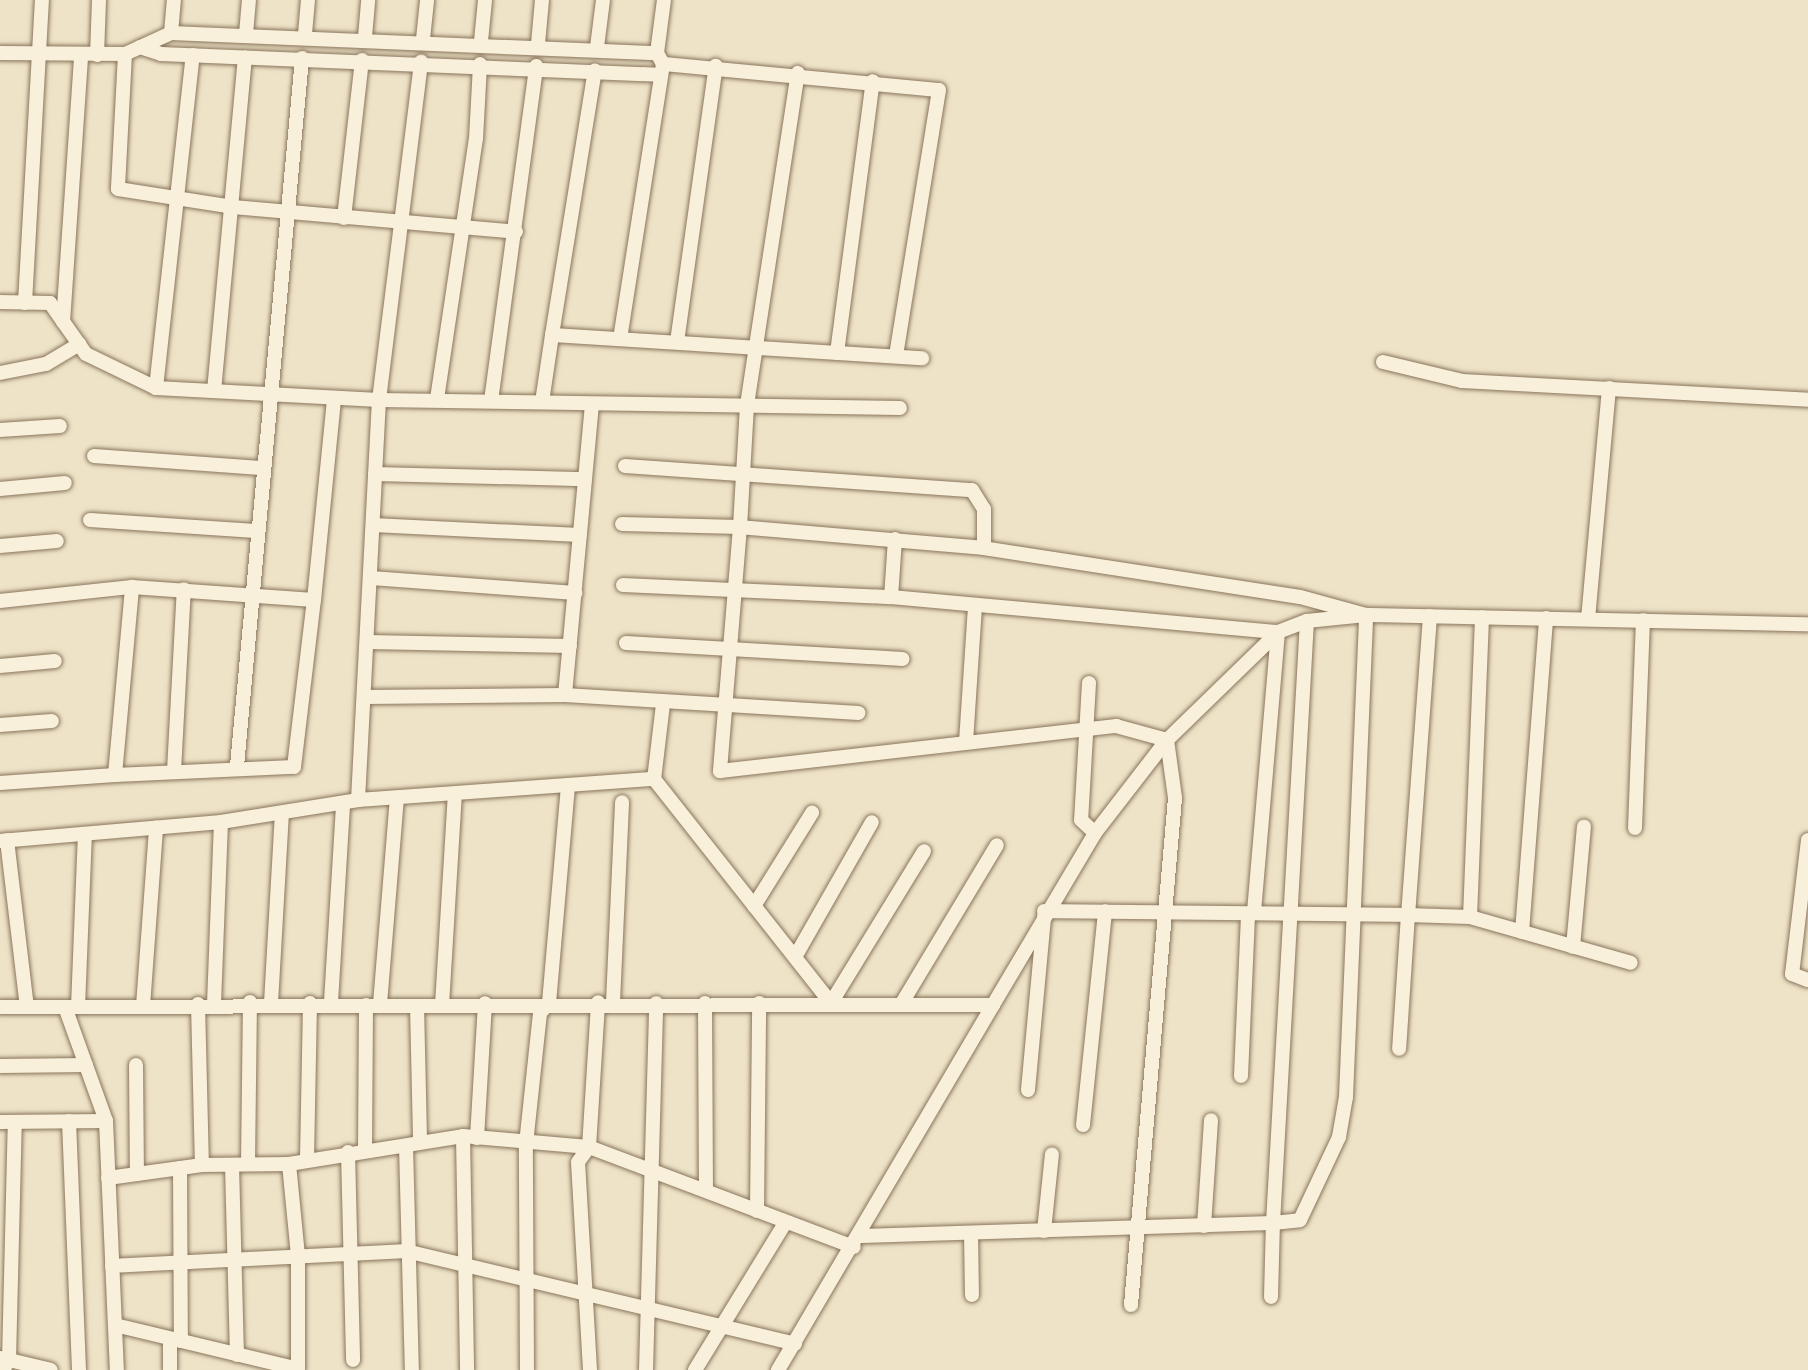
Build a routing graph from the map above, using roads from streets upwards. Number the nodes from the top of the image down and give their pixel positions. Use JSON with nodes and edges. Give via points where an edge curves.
{"nodes":[{"id":1,"x":42,"y":0,"type":"edge"},
{"id":2,"x":99,"y":0,"type":"edge"},
{"id":3,"x":174,"y":0,"type":"edge"},
{"id":4,"x":249,"y":0,"type":"edge"},
{"id":5,"x":307,"y":0,"type":"edge"},
{"id":6,"x":368,"y":0,"type":"edge"},
{"id":7,"x":427,"y":0,"type":"edge"},
{"id":8,"x":485,"y":0,"type":"edge"},
{"id":9,"x":542,"y":0,"type":"edge"},
{"id":10,"x":603,"y":0,"type":"edge"},
{"id":11,"x":664,"y":0,"type":"edge"},
{"id":12,"x":170,"y":33,"type":"junction"},
{"id":13,"x":246,"y":34,"type":"junction"},
{"id":14,"x":304,"y":34,"type":"junction"},
{"id":15,"x":365,"y":37,"type":"junction"},
{"id":16,"x":423,"y":39,"type":"junction"},
{"id":17,"x":481,"y":41,"type":"junction"},
{"id":18,"x":538,"y":44,"type":"junction"},
{"id":19,"x":140,"y":47,"type":"junction"},
{"id":20,"x":597,"y":47,"type":"junction"},
{"id":21,"x":0,"y":53,"type":"edge"},
{"id":22,"x":40,"y":54,"type":"junction"},
{"id":23,"x":125,"y":54,"type":"junction"},
{"id":24,"x":81,"y":55,"type":"junction"},
{"id":25,"x":97,"y":55,"type":"junction"},
{"id":26,"x":193,"y":55,"type":"junction"},
{"id":27,"x":244,"y":57,"type":"junction"},
{"id":28,"x":302,"y":58,"type":"junction"},
{"id":29,"x":362,"y":60,"type":"junction"},
{"id":30,"x":421,"y":62,"type":"junction"},
{"id":31,"x":480,"y":64,"type":"junction"},
{"id":32,"x":660,"y":64,"type":"junction"},
{"id":33,"x":716,"y":65,"type":"junction"},
{"id":34,"x":536,"y":66,"type":"junction"},
{"id":35,"x":595,"y":70,"type":"junction"},
{"id":36,"x":798,"y":73,"type":"junction"},
{"id":37,"x":873,"y":81,"type":"junction"},
{"id":38,"x":178,"y":198,"type":"junction"},
{"id":39,"x":233,"y":207,"type":"junction"},
{"id":40,"x":286,"y":212,"type":"junction"},
{"id":41,"x":344,"y":218,"type":"junction"},
{"id":42,"x":402,"y":223,"type":"junction"},
{"id":43,"x":461,"y":227,"type":"junction"},
{"id":44,"x":516,"y":232,"type":"junction"},
{"id":45,"x":0,"y":302,"type":"edge"},
{"id":46,"x":25,"y":303,"type":"junction"},
{"id":47,"x":63,"y":322,"type":"junction"},
{"id":48,"x":552,"y":335,"type":"junction"},
{"id":49,"x":621,"y":339,"type":"junction"},
{"id":50,"x":677,"y":342,"type":"junction"},
{"id":51,"x":79,"y":344,"type":"junction"},
{"id":52,"x":755,"y":345,"type":"junction"},
{"id":53,"x":837,"y":353,"type":"junction"},
{"id":54,"x":896,"y":356,"type":"junction"},
{"id":55,"x":922,"y":358,"type":"dead end"},
{"id":56,"x":1383,"y":362,"type":"dead end"},
{"id":57,"x":0,"y":373,"type":"edge"},
{"id":58,"x":156,"y":388,"type":"junction"},
{"id":59,"x":1609,"y":388,"type":"junction"},
{"id":60,"x":214,"y":391,"type":"junction"},
{"id":61,"x":271,"y":395,"type":"junction"},
{"id":62,"x":334,"y":398,"type":"junction"},
{"id":63,"x":437,"y":399,"type":"junction"},
{"id":64,"x":379,"y":400,"type":"junction"},
{"id":65,"x":1808,"y":400,"type":"edge"},
{"id":66,"x":491,"y":401,"type":"junction"},
{"id":67,"x":542,"y":402,"type":"junction"},
{"id":68,"x":592,"y":405,"type":"junction"},
{"id":69,"x":747,"y":405,"type":"junction"},
{"id":70,"x":900,"y":408,"type":"dead end"},
{"id":71,"x":60,"y":426,"type":"dead end"},
{"id":72,"x":0,"y":430,"type":"edge"},
{"id":73,"x":94,"y":456,"type":"dead end"},
{"id":74,"x":625,"y":466,"type":"dead end"},
{"id":75,"x":261,"y":468,"type":"junction"},
{"id":76,"x":745,"y":473,"type":"junction"},
{"id":77,"x":375,"y":474,"type":"junction"},
{"id":78,"x":585,"y":479,"type":"junction"},
{"id":79,"x":65,"y":483,"type":"dead end"},
{"id":80,"x":0,"y":489,"type":"edge"},
{"id":81,"x":90,"y":520,"type":"dead end"},
{"id":82,"x":622,"y":524,"type":"dead end"},
{"id":83,"x":373,"y":525,"type":"junction"},
{"id":84,"x":740,"y":527,"type":"junction"},
{"id":85,"x":257,"y":531,"type":"junction"},
{"id":86,"x":580,"y":535,"type":"junction"},
{"id":87,"x":895,"y":539,"type":"junction"},
{"id":88,"x":57,"y":541,"type":"dead end"},
{"id":89,"x":0,"y":546,"type":"edge"},
{"id":90,"x":984,"y":548,"type":"junction"},
{"id":91,"x":371,"y":578,"type":"junction"},
{"id":92,"x":623,"y":585,"type":"dead end"},
{"id":93,"x":132,"y":587,"type":"junction"},
{"id":94,"x":184,"y":589,"type":"junction"},
{"id":95,"x":736,"y":589,"type":"junction"},
{"id":96,"x":575,"y":593,"type":"junction"},
{"id":97,"x":253,"y":595,"type":"junction"},
{"id":98,"x":891,"y":597,"type":"junction"},
{"id":99,"x":314,"y":600,"type":"junction"},
{"id":100,"x":0,"y":601,"type":"edge"},
{"id":101,"x":975,"y":606,"type":"junction"},
{"id":102,"x":1366,"y":615,"type":"junction"},
{"id":103,"x":1430,"y":616,"type":"junction"},
{"id":104,"x":1482,"y":617,"type":"junction"},
{"id":105,"x":1546,"y":618,"type":"junction"},
{"id":106,"x":1588,"y":619,"type":"junction"},
{"id":107,"x":1643,"y":620,"type":"junction"},
{"id":108,"x":1307,"y":621,"type":"junction"},
{"id":109,"x":1808,"y":624,"type":"edge"},
{"id":110,"x":1278,"y":632,"type":"junction"},
{"id":111,"x":368,"y":642,"type":"junction"},
{"id":112,"x":626,"y":643,"type":"dead end"},
{"id":113,"x":733,"y":645,"type":"junction"},
{"id":114,"x":570,"y":646,"type":"junction"},
{"id":115,"x":903,"y":659,"type":"dead end"},
{"id":116,"x":55,"y":662,"type":"dead end"},
{"id":117,"x":0,"y":666,"type":"edge"},
{"id":118,"x":1089,"y":683,"type":"dead end"},
{"id":119,"x":565,"y":695,"type":"junction"},
{"id":120,"x":366,"y":696,"type":"junction"},
{"id":121,"x":663,"y":704,"type":"junction"},
{"id":122,"x":727,"y":704,"type":"junction"},
{"id":123,"x":858,"y":713,"type":"dead end"},
{"id":124,"x":52,"y":722,"type":"dead end"},
{"id":125,"x":0,"y":726,"type":"edge"},
{"id":126,"x":1083,"y":730,"type":"junction"},
{"id":127,"x":1167,"y":740,"type":"junction"},
{"id":128,"x":966,"y":742,"type":"junction"},
{"id":129,"x":237,"y":766,"type":"junction"},
{"id":130,"x":174,"y":771,"type":"junction"},
{"id":131,"x":115,"y":775,"type":"junction"},
{"id":132,"x":654,"y":779,"type":"junction"},
{"id":133,"x":0,"y":783,"type":"edge"},
{"id":134,"x":568,"y":786,"type":"junction"},
{"id":135,"x":455,"y":794,"type":"junction"},
{"id":136,"x":397,"y":799,"type":"junction"},
{"id":137,"x":358,"y":800,"type":"junction"},
{"id":138,"x":622,"y":802,"type":"dead end"},
{"id":139,"x":344,"y":804,"type":"junction"},
{"id":140,"x":812,"y":813,"type":"dead end"},
{"id":141,"x":282,"y":814,"type":"junction"},
{"id":142,"x":221,"y":822,"type":"junction"},
{"id":143,"x":872,"y":822,"type":"dead end"},
{"id":144,"x":156,"y":827,"type":"junction"},
{"id":145,"x":1584,"y":827,"type":"dead end"},
{"id":146,"x":1635,"y":828,"type":"dead end"},
{"id":147,"x":1095,"y":833,"type":"junction"},
{"id":148,"x":85,"y":834,"type":"junction"},
{"id":149,"x":1808,"y":840,"type":"edge"},
{"id":150,"x":3,"y":841,"type":"edge"},
{"id":151,"x":997,"y":845,"type":"dead end"},
{"id":152,"x":924,"y":850,"type":"dead end"},
{"id":153,"x":1807,"y":897,"type":"edge"},
{"id":154,"x":754,"y":906,"type":"junction"},
{"id":155,"x":1349,"y":910,"type":"junction"},
{"id":156,"x":1044,"y":911,"type":"junction"},
{"id":157,"x":1105,"y":911,"type":"junction"},
{"id":158,"x":1293,"y":911,"type":"junction"},
{"id":159,"x":1165,"y":912,"type":"junction"},
{"id":160,"x":1251,"y":912,"type":"junction"},
{"id":161,"x":1408,"y":915,"type":"junction"},
{"id":162,"x":1470,"y":917,"type":"junction"},
{"id":163,"x":1522,"y":932,"type":"junction"},
{"id":164,"x":1573,"y":947,"type":"junction"},
{"id":165,"x":795,"y":957,"type":"junction"},
{"id":166,"x":1631,"y":963,"type":"dead end"},
{"id":167,"x":1808,"y":980,"type":"edge"},
{"id":168,"x":250,"y":1002,"type":"junction"},
{"id":169,"x":331,"y":1002,"type":"junction"},
{"id":170,"x":606,"y":1002,"type":"junction"},
{"id":171,"x":271,"y":1003,"type":"junction"},
{"id":172,"x":310,"y":1003,"type":"junction"},
{"id":173,"x":485,"y":1003,"type":"junction"},
{"id":174,"x":550,"y":1003,"type":"junction"},
{"id":175,"x":656,"y":1003,"type":"junction"},
{"id":176,"x":705,"y":1003,"type":"junction"},
{"id":177,"x":758,"y":1003,"type":"junction"},
{"id":178,"x":831,"y":1003,"type":"junction"},
{"id":179,"x":902,"y":1003,"type":"junction"},
{"id":180,"x":198,"y":1004,"type":"junction"},
{"id":181,"x":214,"y":1004,"type":"junction"},
{"id":182,"x":993,"y":1004,"type":"junction"},
{"id":183,"x":373,"y":1005,"type":"junction"},
{"id":184,"x":442,"y":1005,"type":"junction"},
{"id":185,"x":143,"y":1006,"type":"junction"},
{"id":186,"x":417,"y":1006,"type":"junction"},
{"id":187,"x":0,"y":1007,"type":"edge"},
{"id":188,"x":27,"y":1007,"type":"junction"},
{"id":189,"x":71,"y":1007,"type":"junction"},
{"id":190,"x":1399,"y":1049,"type":"dead end"},
{"id":191,"x":86,"y":1065,"type":"junction"},
{"id":192,"x":136,"y":1065,"type":"dead end"},
{"id":193,"x":0,"y":1066,"type":"edge"},
{"id":194,"x":1241,"y":1076,"type":"dead end"},
{"id":195,"x":1028,"y":1090,"type":"dead end"},
{"id":196,"x":1211,"y":1119,"type":"dead end"},
{"id":197,"x":69,"y":1121,"type":"junction"},
{"id":198,"x":106,"y":1121,"type":"junction"},
{"id":199,"x":7,"y":1122,"type":"edge"},
{"id":200,"x":1083,"y":1125,"type":"dead end"},
{"id":201,"x":470,"y":1137,"type":"junction"},
{"id":202,"x":420,"y":1139,"type":"junction"},
{"id":203,"x":526,"y":1144,"type":"junction"},
{"id":204,"x":406,"y":1146,"type":"junction"},
{"id":205,"x":589,"y":1147,"type":"junction"},
{"id":206,"x":365,"y":1150,"type":"junction"},
{"id":207,"x":348,"y":1152,"type":"junction"},
{"id":208,"x":1052,"y":1154,"type":"dead end"},
{"id":209,"x":307,"y":1159,"type":"junction"},
{"id":210,"x":248,"y":1164,"type":"junction"},
{"id":211,"x":289,"y":1164,"type":"junction"},
{"id":212,"x":202,"y":1165,"type":"junction"},
{"id":213,"x":232,"y":1165,"type":"junction"},
{"id":214,"x":649,"y":1167,"type":"junction"},
{"id":215,"x":180,"y":1168,"type":"junction"},
{"id":216,"x":137,"y":1174,"type":"junction"},
{"id":217,"x":108,"y":1178,"type":"junction"},
{"id":218,"x":706,"y":1190,"type":"junction"},
{"id":219,"x":757,"y":1212,"type":"junction"},
{"id":220,"x":785,"y":1223,"type":"junction"},
{"id":221,"x":1272,"y":1223,"type":"junction"},
{"id":222,"x":1204,"y":1226,"type":"junction"},
{"id":223,"x":1135,"y":1228,"type":"junction"},
{"id":224,"x":1044,"y":1231,"type":"junction"},
{"id":225,"x":971,"y":1233,"type":"junction"},
{"id":226,"x":858,"y":1242,"type":"junction"},
{"id":227,"x":406,"y":1251,"type":"junction"},
{"id":228,"x":352,"y":1254,"type":"junction"},
{"id":229,"x":298,"y":1256,"type":"junction"},
{"id":230,"x":235,"y":1261,"type":"junction"},
{"id":231,"x":179,"y":1263,"type":"junction"},
{"id":232,"x":468,"y":1263,"type":"junction"},
{"id":233,"x":112,"y":1266,"type":"junction"},
{"id":234,"x":529,"y":1280,"type":"junction"},
{"id":235,"x":588,"y":1294,"type":"junction"},
{"id":236,"x":972,"y":1295,"type":"dead end"},
{"id":237,"x":1271,"y":1297,"type":"dead end"},
{"id":238,"x":1131,"y":1305,"type":"dead end"},
{"id":239,"x":645,"y":1308,"type":"junction"},
{"id":240,"x":115,"y":1325,"type":"junction"},
{"id":241,"x":723,"y":1329,"type":"junction"},
{"id":242,"x":176,"y":1340,"type":"junction"},
{"id":243,"x":795,"y":1344,"type":"junction"},
{"id":244,"x":237,"y":1355,"type":"junction"},
{"id":245,"x":353,"y":1360,"type":"dead end"},
{"id":246,"x":4,"y":1362,"type":"edge"},
{"id":247,"x":51,"y":1370,"type":"edge"},
{"id":248,"x":79,"y":1370,"type":"edge"},
{"id":249,"x":117,"y":1370,"type":"edge"},
{"id":250,"x":170,"y":1370,"type":"edge"},
{"id":251,"x":298,"y":1370,"type":"edge"},
{"id":252,"x":412,"y":1370,"type":"edge"},
{"id":253,"x":467,"y":1370,"type":"edge"},
{"id":254,"x":527,"y":1370,"type":"edge"},
{"id":255,"x":590,"y":1370,"type":"edge"},
{"id":256,"x":646,"y":1370,"type":"edge"},
{"id":257,"x":695,"y":1370,"type":"edge"},
{"id":258,"x":778,"y":1370,"type":"edge"}],
"edges":[{"from":1,"to":22,"type":"street"},
{"from":2,"to":25,"type":"street"},
{"from":3,"to":12,"type":"street"},
{"from":4,"to":13,"type":"street"},
{"from":5,"to":14,"type":"street"},
{"from":6,"to":15,"type":"street"},
{"from":7,"to":16,"type":"street"},
{"from":8,"to":17,"type":"street"},
{"from":9,"to":18,"type":"street"},
{"from":10,"to":20,"type":"street"},
{"from":11,"to":32,"type":"street"},
{"from":12,"to":13,"type":"street"},
{"from":12,"to":19,"type":"street"},
{"from":13,"to":14,"type":"street"},
{"from":14,"to":15,"type":"street"},
{"from":15,"to":16,"type":"street"},
{"from":16,"to":17,"type":"street"},
{"from":17,"to":18,"type":"street"},
{"from":18,"to":20,"type":"street"},
{"from":19,"to":23,"type":"street"},
{"from":19,"to":26,"type":"street"},
{"from":20,"to":32,"type":"street"},
{"from":21,"to":22,"type":"street"},
{"from":22,"to":24,"type":"street"},
{"from":22,"to":46,"type":"street"},
{"from":23,"to":25,"type":"street"},
{"from":23,"to":38,"type":"street","via":[[118,189]]},
{"from":24,"to":25,"type":"street"},
{"from":24,"to":47,"type":"street"},
{"from":26,"to":27,"type":"street"},
{"from":26,"to":38,"type":"street"},
{"from":27,"to":28,"type":"street"},
{"from":27,"to":39,"type":"street"},
{"from":28,"to":29,"type":"street"},
{"from":28,"to":40,"type":"street"},
{"from":29,"to":30,"type":"street"},
{"from":29,"to":41,"type":"street"},
{"from":30,"to":31,"type":"street"},
{"from":30,"to":42,"type":"street"},
{"from":31,"to":34,"type":"street"},
{"from":31,"to":43,"type":"street"},
{"from":32,"to":33,"type":"street"},
{"from":32,"to":35,"type":"street"},
{"from":32,"to":49,"type":"street"},
{"from":33,"to":36,"type":"street"},
{"from":33,"to":50,"type":"street"},
{"from":34,"to":35,"type":"street"},
{"from":34,"to":44,"type":"street"},
{"from":35,"to":48,"type":"street"},
{"from":36,"to":37,"type":"street"},
{"from":36,"to":52,"type":"street"},
{"from":37,"to":53,"type":"street"},
{"from":37,"to":54,"type":"street","via":[[939,90]]},
{"from":38,"to":39,"type":"street"},
{"from":38,"to":58,"type":"street"},
{"from":39,"to":40,"type":"street"},
{"from":39,"to":60,"type":"street"},
{"from":40,"to":41,"type":"street"},
{"from":40,"to":61,"type":"street"},
{"from":41,"to":42,"type":"street"},
{"from":42,"to":43,"type":"street"},
{"from":42,"to":64,"type":"street"},
{"from":43,"to":44,"type":"street"},
{"from":43,"to":63,"type":"street"},
{"from":44,"to":66,"type":"street"},
{"from":45,"to":46,"type":"street"},
{"from":46,"to":47,"type":"street","via":[[50,303]]},
{"from":47,"to":51,"type":"street"},
{"from":48,"to":49,"type":"street"},
{"from":48,"to":67,"type":"street"},
{"from":49,"to":50,"type":"street"},
{"from":50,"to":52,"type":"street"},
{"from":51,"to":57,"type":"street","via":[[46,364]]},
{"from":51,"to":58,"type":"street","via":[[86,354]]},
{"from":52,"to":53,"type":"street"},
{"from":52,"to":69,"type":"street"},
{"from":53,"to":54,"type":"street"},
{"from":54,"to":55,"type":"street"},
{"from":56,"to":59,"type":"street","via":[[1462,381]]},
{"from":58,"to":60,"type":"street"},
{"from":59,"to":65,"type":"street"},
{"from":59,"to":106,"type":"street"},
{"from":60,"to":61,"type":"street"},
{"from":61,"to":62,"type":"street"},
{"from":61,"to":75,"type":"street"},
{"from":62,"to":64,"type":"street"},
{"from":62,"to":99,"type":"street"},
{"from":63,"to":64,"type":"street"},
{"from":63,"to":66,"type":"street"},
{"from":64,"to":77,"type":"street"},
{"from":66,"to":67,"type":"street"},
{"from":67,"to":68,"type":"street"},
{"from":68,"to":69,"type":"street"},
{"from":68,"to":78,"type":"street"},
{"from":69,"to":70,"type":"street"},
{"from":69,"to":76,"type":"street"},
{"from":71,"to":72,"type":"street"},
{"from":73,"to":75,"type":"street"},
{"from":74,"to":76,"type":"street"},
{"from":75,"to":85,"type":"street"},
{"from":76,"to":84,"type":"street"},
{"from":76,"to":90,"type":"street","via":[[972,490],[984,509]]},
{"from":77,"to":78,"type":"street"},
{"from":77,"to":83,"type":"street"},
{"from":78,"to":86,"type":"street"},
{"from":79,"to":80,"type":"street"},
{"from":81,"to":85,"type":"street"},
{"from":82,"to":84,"type":"street"},
{"from":83,"to":86,"type":"street"},
{"from":83,"to":91,"type":"street"},
{"from":84,"to":87,"type":"street"},
{"from":84,"to":95,"type":"street"},
{"from":85,"to":97,"type":"street"},
{"from":86,"to":96,"type":"street"},
{"from":87,"to":90,"type":"street"},
{"from":87,"to":98,"type":"street"},
{"from":88,"to":89,"type":"street"},
{"from":90,"to":102,"type":"street","via":[[1300,597]]},
{"from":91,"to":96,"type":"street"},
{"from":91,"to":111,"type":"street"},
{"from":92,"to":95,"type":"street"},
{"from":93,"to":94,"type":"street"},
{"from":93,"to":100,"type":"street"},
{"from":93,"to":131,"type":"street"},
{"from":94,"to":97,"type":"street"},
{"from":94,"to":130,"type":"street"},
{"from":95,"to":98,"type":"street"},
{"from":95,"to":113,"type":"street"},
{"from":96,"to":114,"type":"street"},
{"from":97,"to":99,"type":"street"},
{"from":97,"to":129,"type":"street"},
{"from":98,"to":101,"type":"street"},
{"from":99,"to":129,"type":"street","via":[[294,767]]},
{"from":101,"to":110,"type":"street"},
{"from":101,"to":128,"type":"street"},
{"from":102,"to":103,"type":"street"},
{"from":102,"to":108,"type":"street"},
{"from":102,"to":155,"type":"street"},
{"from":103,"to":104,"type":"street"},
{"from":103,"to":161,"type":"street"},
{"from":104,"to":105,"type":"street"},
{"from":104,"to":162,"type":"street"},
{"from":105,"to":106,"type":"street"},
{"from":105,"to":163,"type":"street"},
{"from":106,"to":107,"type":"street"},
{"from":107,"to":109,"type":"street"},
{"from":107,"to":146,"type":"street"},
{"from":108,"to":110,"type":"street"},
{"from":108,"to":158,"type":"street"},
{"from":110,"to":127,"type":"street"},
{"from":110,"to":160,"type":"street"},
{"from":111,"to":114,"type":"street"},
{"from":111,"to":120,"type":"street"},
{"from":112,"to":113,"type":"street"},
{"from":113,"to":115,"type":"street"},
{"from":113,"to":122,"type":"street"},
{"from":114,"to":119,"type":"street"},
{"from":116,"to":117,"type":"street"},
{"from":118,"to":126,"type":"street"},
{"from":119,"to":120,"type":"street"},
{"from":119,"to":121,"type":"street"},
{"from":120,"to":137,"type":"street"},
{"from":121,"to":122,"type":"street"},
{"from":121,"to":132,"type":"street"},
{"from":122,"to":123,"type":"street"},
{"from":122,"to":128,"type":"street","via":[[720,771]]},
{"from":124,"to":125,"type":"street"},
{"from":126,"to":127,"type":"street","via":[[1116,726]]},
{"from":126,"to":128,"type":"street"},
{"from":126,"to":147,"type":"street","via":[[1081,820]]},
{"from":127,"to":147,"type":"street"},
{"from":127,"to":159,"type":"street","via":[[1175,798]]},
{"from":129,"to":130,"type":"street"},
{"from":130,"to":131,"type":"street"},
{"from":131,"to":133,"type":"street"},
{"from":132,"to":134,"type":"street"},
{"from":132,"to":154,"type":"street"},
{"from":134,"to":135,"type":"street"},
{"from":134,"to":174,"type":"street"},
{"from":135,"to":136,"type":"street"},
{"from":135,"to":184,"type":"street"},
{"from":136,"to":137,"type":"street"},
{"from":136,"to":183,"type":"street"},
{"from":137,"to":139,"type":"street"},
{"from":138,"to":170,"type":"street"},
{"from":139,"to":141,"type":"street"},
{"from":139,"to":169,"type":"street"},
{"from":140,"to":154,"type":"street"},
{"from":141,"to":142,"type":"street"},
{"from":141,"to":171,"type":"street"},
{"from":142,"to":144,"type":"street"},
{"from":142,"to":181,"type":"street"},
{"from":143,"to":165,"type":"street"},
{"from":144,"to":148,"type":"street"},
{"from":144,"to":185,"type":"street"},
{"from":145,"to":164,"type":"street"},
{"from":147,"to":156,"type":"street"},
{"from":148,"to":150,"type":"street"},
{"from":148,"to":189,"type":"street"},
{"from":149,"to":153,"type":"street"},
{"from":150,"to":188,"type":"street"},
{"from":151,"to":179,"type":"street"},
{"from":152,"to":178,"type":"street"},
{"from":153,"to":167,"type":"street","via":[[1792,974]]},
{"from":154,"to":165,"type":"street"},
{"from":155,"to":158,"type":"street"},
{"from":155,"to":161,"type":"street"},
{"from":155,"to":221,"type":"street","via":[[1346,1097],[1339,1137],[1300,1220]]},
{"from":156,"to":157,"type":"street"},
{"from":156,"to":182,"type":"street"},
{"from":156,"to":195,"type":"street"},
{"from":157,"to":159,"type":"street"},
{"from":157,"to":200,"type":"street"},
{"from":158,"to":160,"type":"street"},
{"from":158,"to":221,"type":"street"},
{"from":159,"to":160,"type":"street"},
{"from":159,"to":223,"type":"street"},
{"from":160,"to":194,"type":"street"},
{"from":161,"to":162,"type":"street"},
{"from":161,"to":190,"type":"street"},
{"from":162,"to":163,"type":"street"},
{"from":163,"to":164,"type":"street"},
{"from":164,"to":166,"type":"street"},
{"from":165,"to":178,"type":"street"},
{"from":168,"to":171,"type":"street"},
{"from":168,"to":181,"type":"street"},
{"from":168,"to":210,"type":"street"},
{"from":169,"to":172,"type":"street"},
{"from":169,"to":183,"type":"street"},
{"from":170,"to":174,"type":"street"},
{"from":170,"to":175,"type":"street"},
{"from":170,"to":205,"type":"street"},
{"from":171,"to":172,"type":"street"},
{"from":172,"to":209,"type":"street"},
{"from":173,"to":174,"type":"street"},
{"from":173,"to":184,"type":"street"},
{"from":173,"to":201,"type":"street"},
{"from":174,"to":203,"type":"street","via":[[540,1013]]},
{"from":175,"to":176,"type":"street"},
{"from":175,"to":214,"type":"street"},
{"from":176,"to":177,"type":"street"},
{"from":176,"to":218,"type":"street"},
{"from":177,"to":178,"type":"street"},
{"from":177,"to":219,"type":"street"},
{"from":178,"to":179,"type":"street"},
{"from":179,"to":182,"type":"street"},
{"from":180,"to":181,"type":"street"},
{"from":180,"to":185,"type":"street"},
{"from":180,"to":212,"type":"street"},
{"from":182,"to":226,"type":"street"},
{"from":183,"to":186,"type":"street"},
{"from":183,"to":206,"type":"street"},
{"from":184,"to":186,"type":"street"},
{"from":185,"to":189,"type":"street"},
{"from":186,"to":202,"type":"street"},
{"from":187,"to":188,"type":"street"},
{"from":188,"to":189,"type":"street"},
{"from":189,"to":191,"type":"street"},
{"from":191,"to":193,"type":"street"},
{"from":191,"to":198,"type":"street"},
{"from":192,"to":216,"type":"street"},
{"from":196,"to":222,"type":"street"},
{"from":197,"to":198,"type":"street"},
{"from":197,"to":199,"type":"street"},
{"from":197,"to":248,"type":"street"},
{"from":198,"to":217,"type":"street"},
{"from":199,"to":246,"type":"street"},
{"from":201,"to":202,"type":"street"},
{"from":201,"to":203,"type":"street"},
{"from":201,"to":232,"type":"street"},
{"from":202,"to":204,"type":"street"},
{"from":203,"to":205,"type":"street"},
{"from":203,"to":234,"type":"street"},
{"from":204,"to":206,"type":"street"},
{"from":204,"to":227,"type":"street"},
{"from":205,"to":214,"type":"street"},
{"from":205,"to":235,"type":"street","via":[[578,1162]]},
{"from":206,"to":207,"type":"street"},
{"from":207,"to":209,"type":"street"},
{"from":207,"to":228,"type":"street"},
{"from":208,"to":224,"type":"street"},
{"from":209,"to":211,"type":"street"},
{"from":210,"to":211,"type":"street"},
{"from":210,"to":213,"type":"street"},
{"from":211,"to":229,"type":"street"},
{"from":212,"to":213,"type":"street"},
{"from":212,"to":215,"type":"street"},
{"from":213,"to":230,"type":"street"},
{"from":214,"to":218,"type":"street"},
{"from":214,"to":239,"type":"street"},
{"from":215,"to":216,"type":"street"},
{"from":215,"to":231,"type":"street"},
{"from":216,"to":217,"type":"street"},
{"from":217,"to":233,"type":"street"},
{"from":218,"to":219,"type":"street"},
{"from":219,"to":220,"type":"street"},
{"from":220,"to":226,"type":"street"},
{"from":220,"to":241,"type":"street"},
{"from":221,"to":222,"type":"street"},
{"from":221,"to":237,"type":"street"},
{"from":222,"to":223,"type":"street"},
{"from":223,"to":224,"type":"street"},
{"from":223,"to":238,"type":"street"},
{"from":224,"to":225,"type":"street"},
{"from":225,"to":226,"type":"street"},
{"from":225,"to":236,"type":"street"},
{"from":226,"to":243,"type":"street"},
{"from":227,"to":228,"type":"street"},
{"from":227,"to":232,"type":"street"},
{"from":227,"to":252,"type":"street"},
{"from":228,"to":229,"type":"street"},
{"from":228,"to":245,"type":"street"},
{"from":229,"to":230,"type":"street"},
{"from":229,"to":251,"type":"street"},
{"from":230,"to":231,"type":"street"},
{"from":230,"to":244,"type":"street"},
{"from":231,"to":233,"type":"street"},
{"from":231,"to":242,"type":"street"},
{"from":232,"to":234,"type":"street"},
{"from":232,"to":253,"type":"street"},
{"from":233,"to":240,"type":"street"},
{"from":234,"to":235,"type":"street"},
{"from":234,"to":254,"type":"street"},
{"from":235,"to":239,"type":"street"},
{"from":235,"to":255,"type":"street"},
{"from":239,"to":241,"type":"street"},
{"from":239,"to":256,"type":"street"},
{"from":240,"to":242,"type":"street"},
{"from":240,"to":249,"type":"street"},
{"from":241,"to":243,"type":"street"},
{"from":241,"to":257,"type":"street"},
{"from":242,"to":244,"type":"street"},
{"from":242,"to":250,"type":"street"},
{"from":243,"to":258,"type":"street"},
{"from":244,"to":251,"type":"street"},
{"from":246,"to":247,"type":"street"}]}
